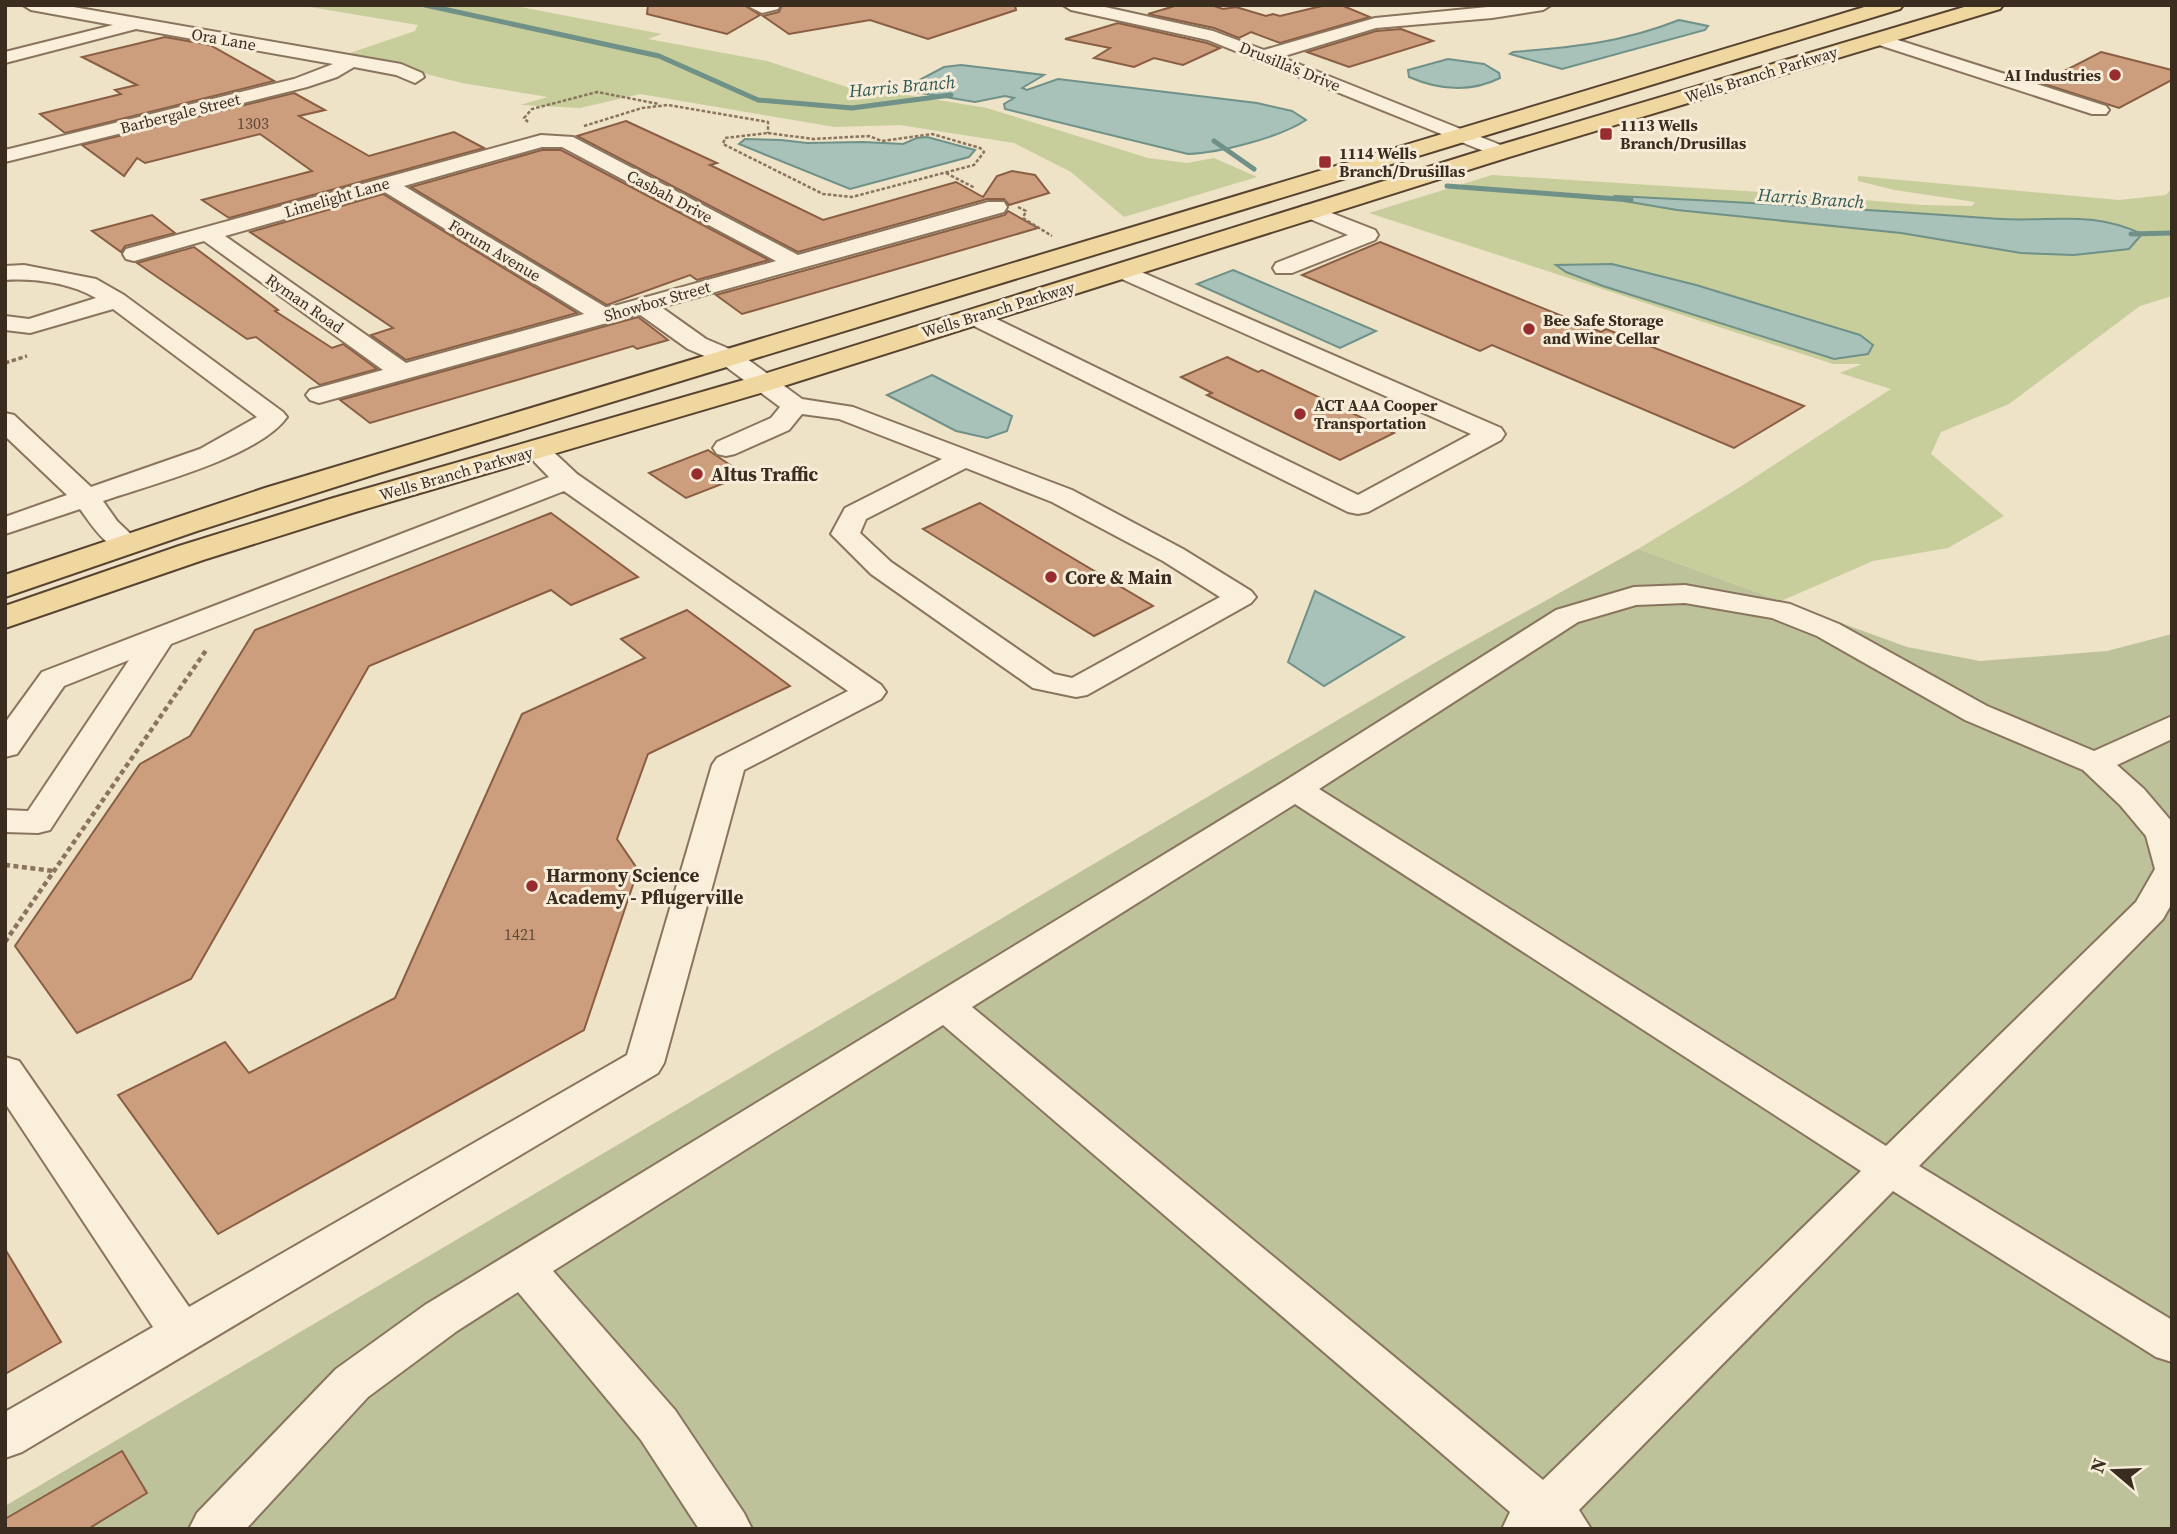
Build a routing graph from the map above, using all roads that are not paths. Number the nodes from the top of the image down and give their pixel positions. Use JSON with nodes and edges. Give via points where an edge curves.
{"nodes":[{"id":1,"x":32,"y":5,"type":"edge"},
{"id":2,"x":1071,"y":5,"type":"edge"},
{"id":3,"x":1381,"y":5,"type":"edge"},
{"id":4,"x":1544,"y":5,"type":"edge"},
{"id":5,"x":1893,"y":5,"type":"edge"},
{"id":6,"x":1993,"y":5,"type":"edge"},
{"id":7,"x":1399,"y":19,"type":"junction"},
{"id":8,"x":1833,"y":23,"type":"junction"},
{"id":9,"x":138,"y":24,"type":"junction"},
{"id":10,"x":1879,"y":39,"type":"junction"},
{"id":11,"x":1266,"y":55,"type":"junction"},
{"id":12,"x":5,"y":58,"type":"edge"},
{"id":13,"x":351,"y":61,"type":"junction"},
{"id":14,"x":415,"y":77,"type":"dead end"},
{"id":15,"x":2099,"y":110,"type":"dead end"},
{"id":16,"x":536,"y":133,"type":"joint"},
{"id":17,"x":1458,"y":134,"type":"junction"},
{"id":18,"x":1501,"y":152,"type":"junction"},
{"id":19,"x":5,"y":156,"type":"edge"},
{"id":20,"x":386,"y":184,"type":"junction"},
{"id":21,"x":996,"y":207,"type":"dead end"},
{"id":22,"x":1311,"y":211,"type":"junction"},
{"id":23,"x":207,"y":233,"type":"junction"},
{"id":24,"x":134,"y":254,"type":"dead end"},
{"id":25,"x":796,"y":262,"type":"junction"},
{"id":26,"x":1284,"y":268,"type":"dead end"},
{"id":27,"x":1123,"y":271,"type":"junction"},
{"id":28,"x":5,"y":273,"type":"edge"},
{"id":29,"x":41,"y":276,"type":"junction"},
{"id":30,"x":5,"y":286,"type":"edge"},
{"id":31,"x":673,"y":297,"type":"junction"},
{"id":32,"x":116,"y":300,"type":"junction"},
{"id":33,"x":642,"y":305,"type":"junction"},
{"id":34,"x":604,"y":316,"type":"junction"},
{"id":35,"x":974,"y":317,"type":"junction"},
{"id":36,"x":5,"y":323,"type":"edge"},
{"id":37,"x":730,"y":358,"type":"junction"},
{"id":38,"x":402,"y":372,"type":"junction"},
{"id":39,"x":764,"y":383,"type":"junction"},
{"id":40,"x":319,"y":395,"type":"dead end"},
{"id":41,"x":795,"y":406,"type":"junction"},
{"id":42,"x":5,"y":421,"type":"edge"},
{"id":43,"x":726,"y":447,"type":"dead end"},
{"id":44,"x":536,"y":450,"type":"junction"},
{"id":45,"x":963,"y":459,"type":"junction"},
{"id":46,"x":567,"y":480,"type":"junction"},
{"id":47,"x":86,"y":498,"type":"junction"},
{"id":48,"x":5,"y":526,"type":"edge"},
{"id":49,"x":125,"y":542,"type":"junction"},
{"id":50,"x":5,"y":587,"type":"edge"},
{"id":51,"x":5,"y":599,"type":"edge"},
{"id":52,"x":5,"y":618,"type":"edge"},
{"id":53,"x":160,"y":638,"type":"junction"},
{"id":54,"x":2172,"y":726,"type":"edge"},
{"id":55,"x":5,"y":747,"type":"edge"},
{"id":56,"x":2095,"y":763,"type":"junction"},
{"id":57,"x":1295,"y":789,"type":"junction"},
{"id":58,"x":5,"y":821,"type":"edge"},
{"id":59,"x":2172,"y":869,"type":"edge"},
{"id":60,"x":2161,"y":915,"type":"edge"},
{"id":61,"x":945,"y":1006,"type":"junction"},
{"id":62,"x":5,"y":1071,"type":"edge"},
{"id":63,"x":1889,"y":1168,"type":"junction"},
{"id":64,"x":524,"y":1268,"type":"junction"},
{"id":65,"x":181,"y":1334,"type":"junction"},
{"id":66,"x":2172,"y":1343,"type":"edge"},
{"id":67,"x":5,"y":1437,"type":"edge"},
{"id":68,"x":1546,"y":1523,"type":"edge"},
{"id":69,"x":214,"y":1529,"type":"edge"},
{"id":70,"x":727,"y":1529,"type":"edge"}],
"edges":[{"from":1,"to":9,"type":"street","name":"Ora Lane"},
{"from":2,"to":11,"type":"street","name":"Drusilla's Drive","via":[[1213,36]]},
{"from":3,"to":7,"type":"street"},
{"from":4,"to":7,"type":"street"},
{"from":5,"to":8,"type":"main road","name":"Wells Branch Parkway"},
{"from":6,"to":10,"type":"main road","name":"Wells Branch Parkway"},
{"from":7,"to":11,"type":"street"},
{"from":8,"to":10,"type":"main road"},
{"from":8,"to":17,"type":"main road","name":"Wells Branch Parkway"},
{"from":9,"to":12,"type":"street"},
{"from":9,"to":13,"type":"street","name":"Ora Lane"},
{"from":10,"to":15,"type":"street"},
{"from":10,"to":18,"type":"main road","name":"Wells Branch Parkway"},
{"from":11,"to":17,"type":"street","name":"Drusilla's Drive"},
{"from":13,"to":14,"type":"street","name":"Ora Lane"},
{"from":13,"to":19,"type":"street","name":"Barbergale Street","via":[[300,83]]},
{"from":16,"to":20,"type":"street","name":"Limelight Lane"},
{"from":16,"to":25,"type":"street","name":"Casbah Drive","via":[[566,141]]},
{"from":17,"to":18,"type":"street","name":"Drusilla's Drive"},
{"from":17,"to":37,"type":"main road","name":"Wells Branch Parkway"},
{"from":18,"to":22,"type":"main road","name":"Wells Branch Parkway"},
{"from":20,"to":23,"type":"street","name":"Limelight Lane"},
{"from":20,"to":34,"type":"street","name":"Forum Avenue"},
{"from":21,"to":25,"type":"street","name":"Showbox Street"},
{"from":22,"to":26,"type":"street","via":[[1367,235]]},
{"from":22,"to":27,"type":"main road","name":"Wells Branch Parkway"},
{"from":23,"to":24,"type":"street","name":"Limelight Lane"},
{"from":23,"to":38,"type":"street","name":"Ryman Road"},
{"from":25,"to":31,"type":"street","name":"Showbox Street"},
{"from":27,"to":35,"type":"main road","name":"Wells Branch Parkway"},
{"from":27,"to":35,"type":"street","via":[[1492,434],[1358,506]]},
{"from":28,"to":29,"type":"street"},
{"from":29,"to":30,"type":"street"},
{"from":29,"to":32,"type":"street","via":[[88,284]]},
{"from":31,"to":33,"type":"street","name":"Showbox Street"},
{"from":31,"to":37,"type":"street","via":[[724,336]]},
{"from":32,"to":36,"type":"street","via":[[30,326]]},
{"from":32,"to":47,"type":"street","via":[[274,417],[225,448]]},
{"from":33,"to":34,"type":"street","name":"Showbox Street"},
{"from":33,"to":37,"type":"street","via":[[697,344]]},
{"from":34,"to":38,"type":"street","name":"Showbox Street"},
{"from":35,"to":39,"type":"main road","name":"Wells Branch Parkway"},
{"from":37,"to":39,"type":"street"},
{"from":37,"to":49,"type":"main road","name":"Wells Branch Parkway"},
{"from":38,"to":40,"type":"street","name":"Showbox Street"},
{"from":39,"to":41,"type":"street"},
{"from":39,"to":44,"type":"main road","name":"Wells Branch Parkway"},
{"from":41,"to":43,"type":"street","via":[[780,424]]},
{"from":41,"to":45,"type":"street","via":[[844,412]]},
{"from":42,"to":47,"type":"street"},
{"from":44,"to":46,"type":"street"},
{"from":44,"to":52,"type":"main road","name":"Wells Branch Parkway","via":[[203,549]]},
{"from":45,"to":45,"type":"street","via":[[855,514],[845,534],[881,568],[1044,681],[1076,688],[1241,597],[1062,496]]},
{"from":46,"to":53,"type":"street"},
{"from":46,"to":65,"type":"street","via":[[870,692],[729,765],[644,1063]]},
{"from":47,"to":48,"type":"street"},
{"from":47,"to":49,"type":"street","via":[[107,527]]},
{"from":49,"to":50,"type":"main road","name":"Wells Branch Parkway"},
{"from":49,"to":51,"type":"main road","via":[[92,567]]},
{"from":53,"to":55,"type":"street","via":[[54,679]]},
{"from":53,"to":58,"type":"street","via":[[38,822]]},
{"from":54,"to":56,"type":"street"},
{"from":56,"to":57,"type":"street","via":[[1976,713],[1828,630],[1779,610],[1685,594],[1634,596],[1567,616]]},
{"from":56,"to":59,"type":"street","via":[[2163,834]]},
{"from":57,"to":61,"type":"street"},
{"from":57,"to":63,"type":"street"},
{"from":59,"to":60,"type":"street"},
{"from":60,"to":63,"type":"street"},
{"from":61,"to":64,"type":"street"},
{"from":61,"to":68,"type":"street"},
{"from":62,"to":65,"type":"street"},
{"from":63,"to":66,"type":"street"},
{"from":63,"to":68,"type":"street"},
{"from":64,"to":69,"type":"street","via":[[440,1318],[352,1383]]},
{"from":64,"to":70,"type":"street","via":[[658,1425]]},
{"from":65,"to":67,"type":"street"}]}
